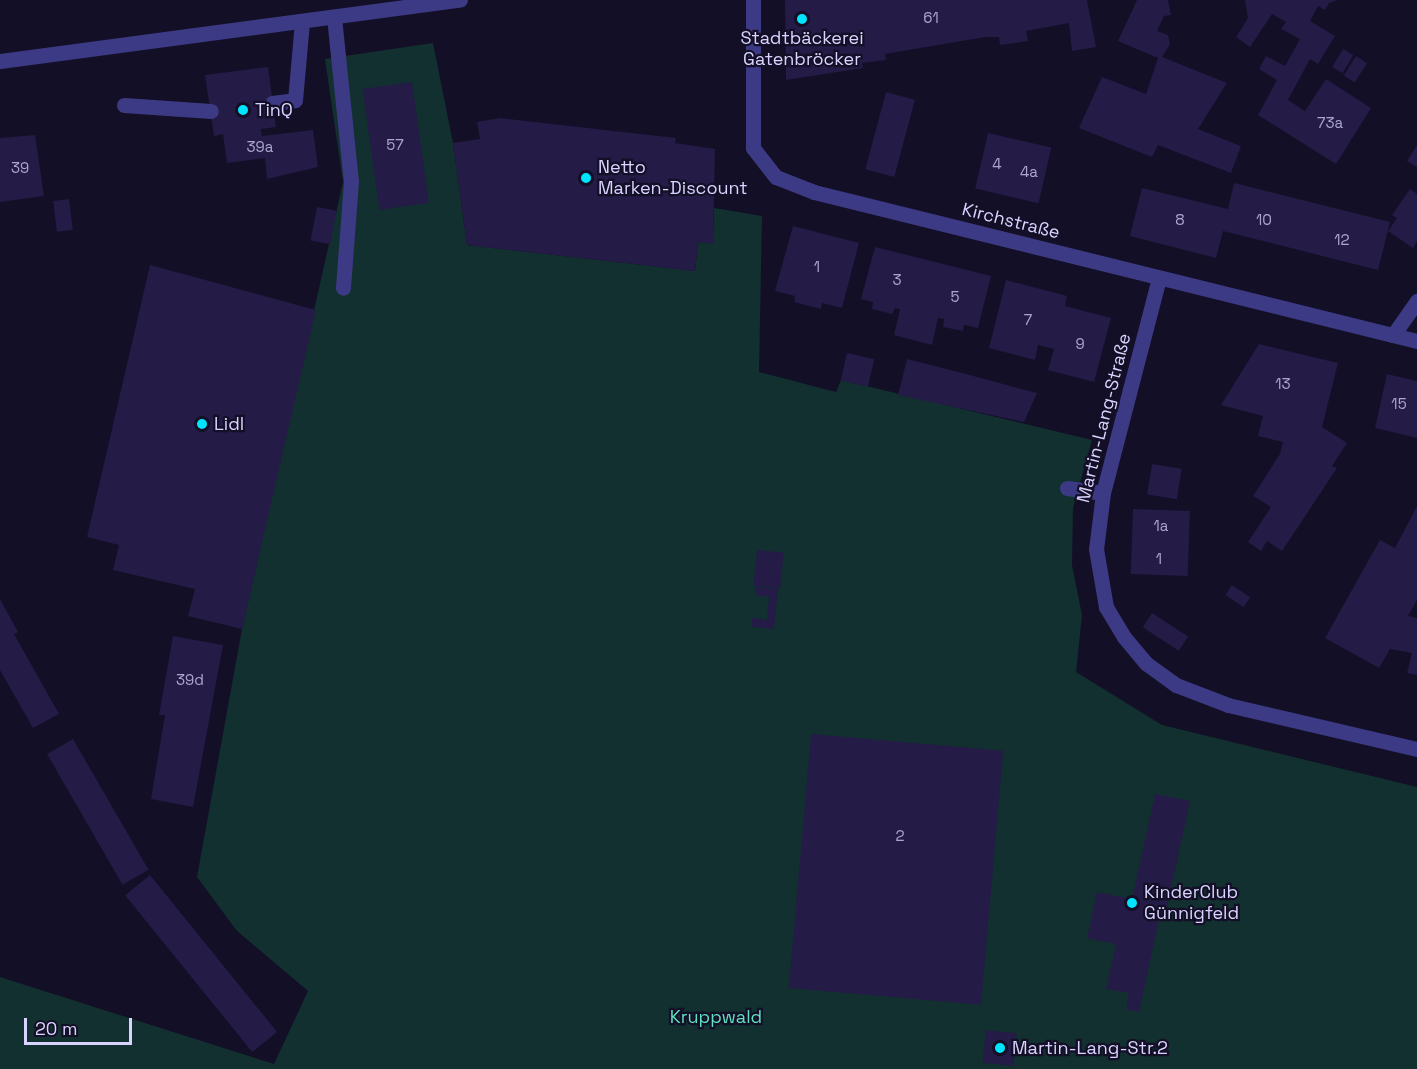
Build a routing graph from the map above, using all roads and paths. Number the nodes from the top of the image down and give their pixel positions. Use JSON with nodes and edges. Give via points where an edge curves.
{"nodes":[{"id":1,"x":460,"y":0,"type":"edge"},
{"id":2,"x":753,"y":0,"type":"edge"},
{"id":3,"x":334,"y":17,"type":"junction"},
{"id":4,"x":302,"y":21,"type":"junction"},
{"id":5,"x":0,"y":61,"type":"edge"},
{"id":6,"x":272,"y":103,"type":"dead end"},
{"id":7,"x":124,"y":105,"type":"dead end"},
{"id":8,"x":211,"y":111,"type":"dead end"},
{"id":9,"x":1159,"y":278,"type":"junction"},
{"id":10,"x":344,"y":288,"type":"dead end"},
{"id":11,"x":1417,"y":301,"type":"edge"},
{"id":12,"x":1393,"y":335,"type":"junction"},
{"id":13,"x":1417,"y":341,"type":"edge"},
{"id":14,"x":1066,"y":488,"type":"dead end"},
{"id":15,"x":1103,"y":493,"type":"junction"},
{"id":16,"x":1417,"y":748,"type":"edge"}],
"edges":[{"from":1,"to":3,"type":"street"},
{"from":2,"to":9,"type":"street","name":"Kirchstraße","via":[[753,148],[776,177],[814,192]]},
{"from":3,"to":4,"type":"street"},
{"from":3,"to":10,"type":"street","via":[[351,181]]},
{"from":4,"to":5,"type":"street"},
{"from":4,"to":6,"type":"street","via":[[295,100]]},
{"from":7,"to":8,"type":"street"},
{"from":9,"to":12,"type":"street","name":"Kirchstraße"},
{"from":9,"to":15,"type":"street","name":"Martin-Lang-Straße"},
{"from":11,"to":12,"type":"street"},
{"from":12,"to":13,"type":"street","name":"Kirchstraße"},
{"from":14,"to":15,"type":"street"},
{"from":15,"to":16,"type":"street","name":"Martin-Lang-Straße","via":[[1096,549],[1106,607],[1147,664],[1176,685],[1228,705]]}]}
